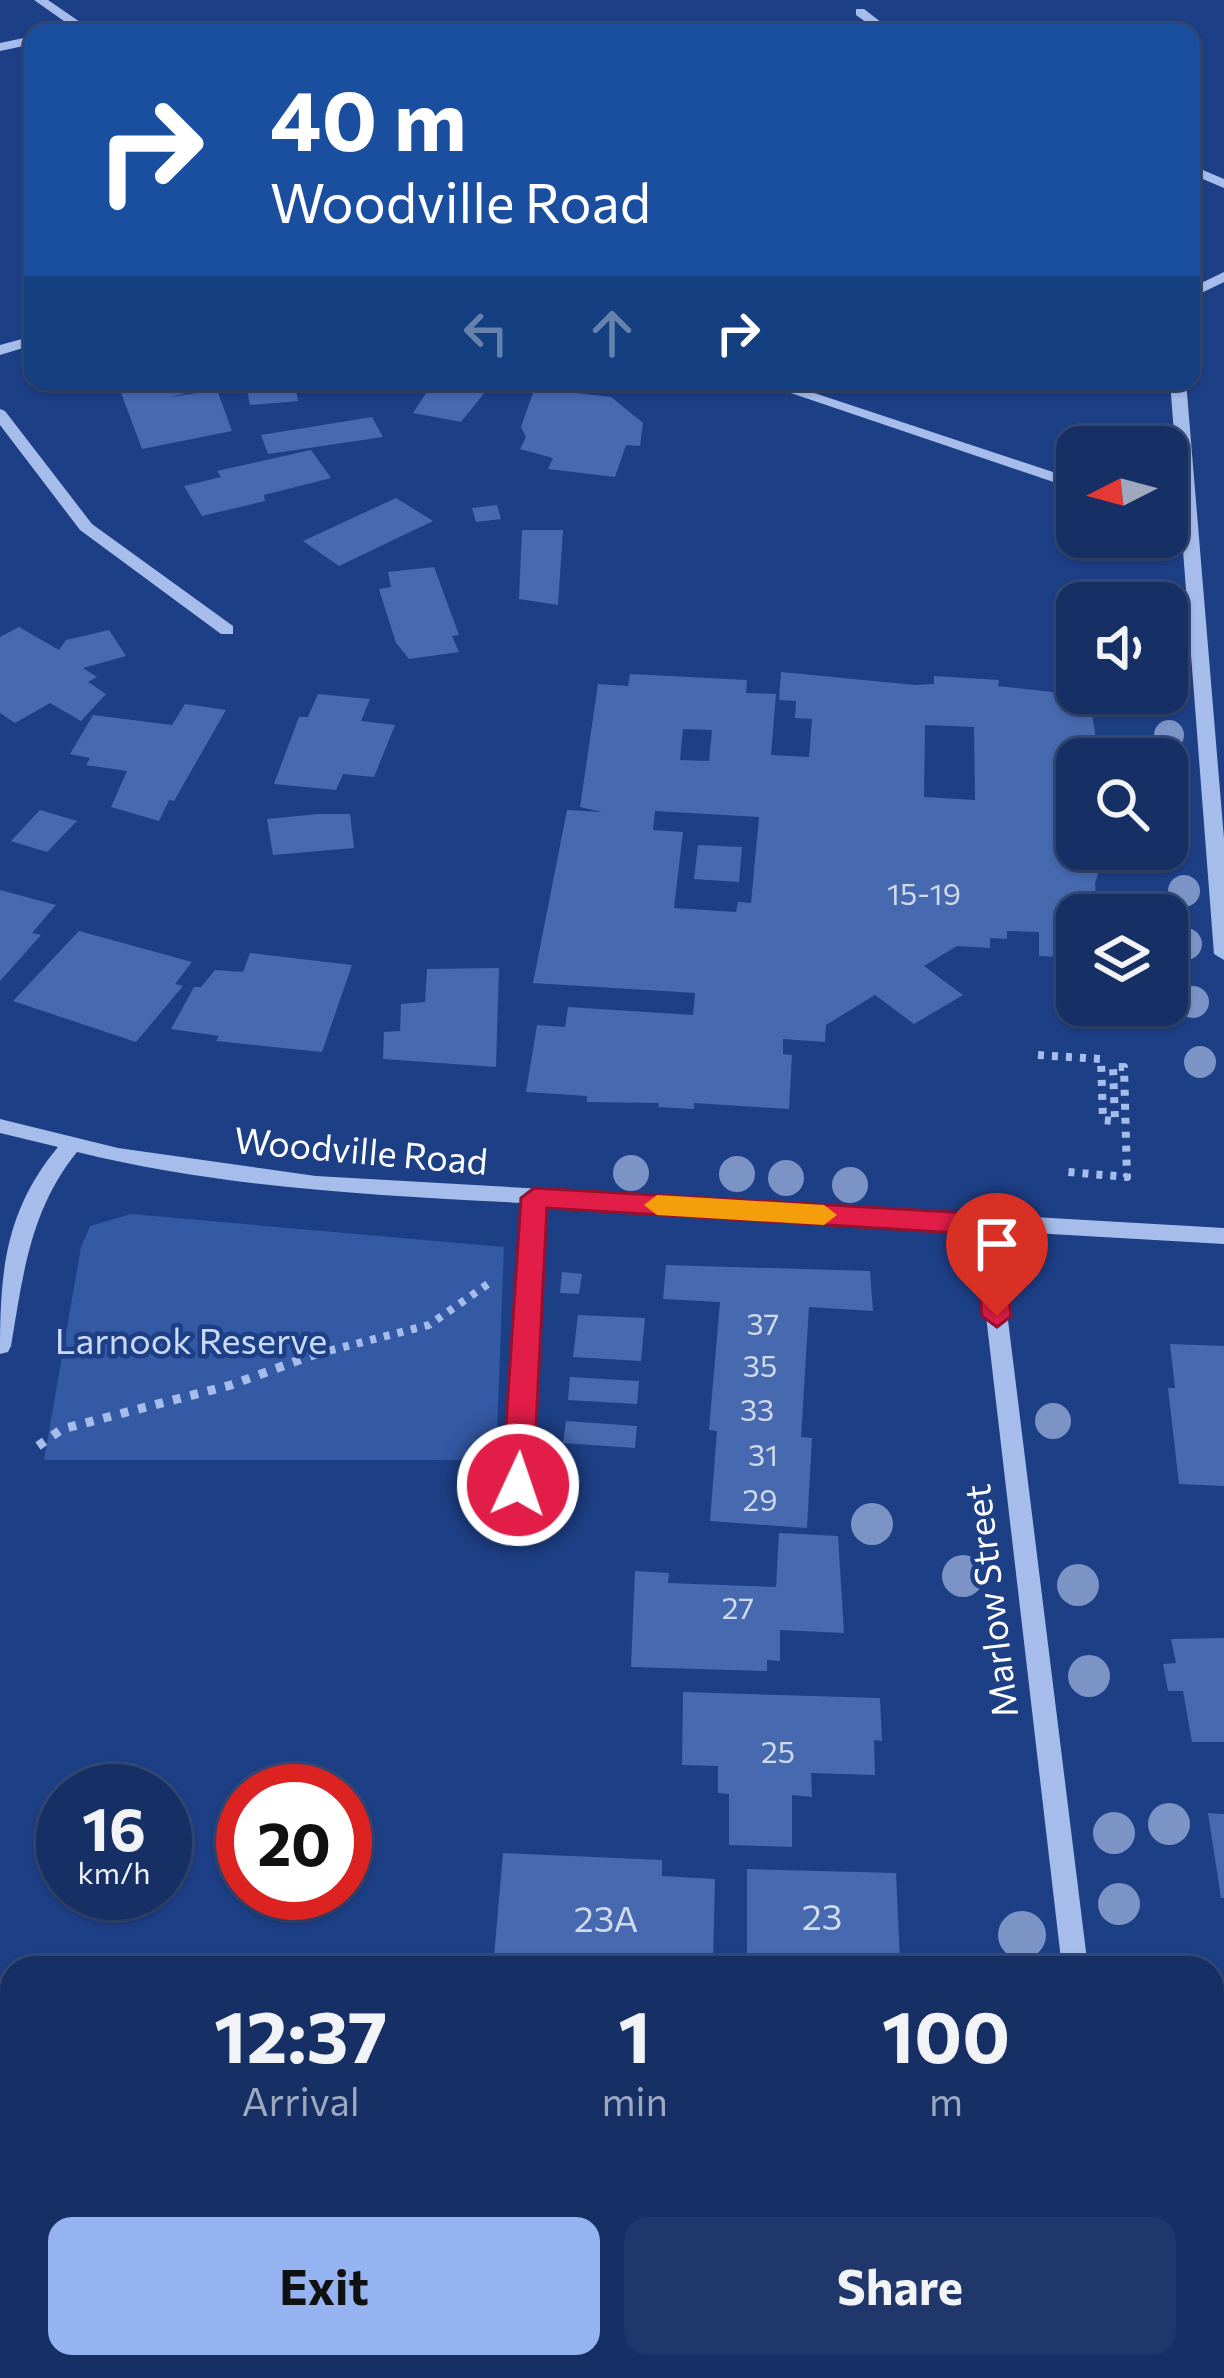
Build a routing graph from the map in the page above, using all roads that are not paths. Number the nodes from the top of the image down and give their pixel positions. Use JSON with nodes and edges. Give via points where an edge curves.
{"nodes":[{"id":1,"x":40,"y":0,"type":"edge"},
{"id":2,"x":860,"y":12,"type":"dead end"},
{"id":3,"x":77,"y":24,"type":"edge"},
{"id":4,"x":877,"y":24,"type":"edge"},
{"id":5,"x":790,"y":390,"type":"edge"},
{"id":6,"x":1179,"y":390,"type":"edge"},
{"id":7,"x":0,"y":414,"type":"edge"},
{"id":8,"x":1056,"y":478,"type":"edge"},
{"id":9,"x":1189,"y":506,"type":"joint"},
{"id":10,"x":227,"y":630,"type":"dead end"},
{"id":11,"x":1224,"y":954,"type":"edge"},
{"id":12,"x":0,"y":1126,"type":"edge"},
{"id":13,"x":72,"y":1144,"type":"junction"},
{"id":14,"x":534,"y":1198,"type":"junction"},
{"id":15,"x":986,"y":1224,"type":"junction"},
{"id":16,"x":1224,"y":1236,"type":"edge"},
{"id":17,"x":0,"y":1346,"type":"edge"},
{"id":18,"x":518,"y":1485,"type":"dead end"},
{"id":19,"x":1074,"y":1956,"type":"edge"}],
"edges":[{"from":1,"to":3,"type":"street"},
{"from":2,"to":4,"type":"street"},
{"from":5,"to":8,"type":"street"},
{"from":6,"to":9,"type":"street"},
{"from":7,"to":10,"type":"street","via":[[86,527]]},
{"from":9,"to":11,"type":"street"},
{"from":12,"to":13,"type":"street","name":"Woodville Road"},
{"from":13,"to":14,"type":"street","name":"Woodville Road","via":[[222,1173]]},
{"from":13,"to":17,"type":"street","via":[[33,1192]]},
{"from":14,"to":15,"type":"street","name":"Woodville Road"},
{"from":14,"to":18,"type":"street"},
{"from":15,"to":16,"type":"street","name":"Woodville Road"},
{"from":15,"to":19,"type":"street","name":"Marlow Street"}]}
